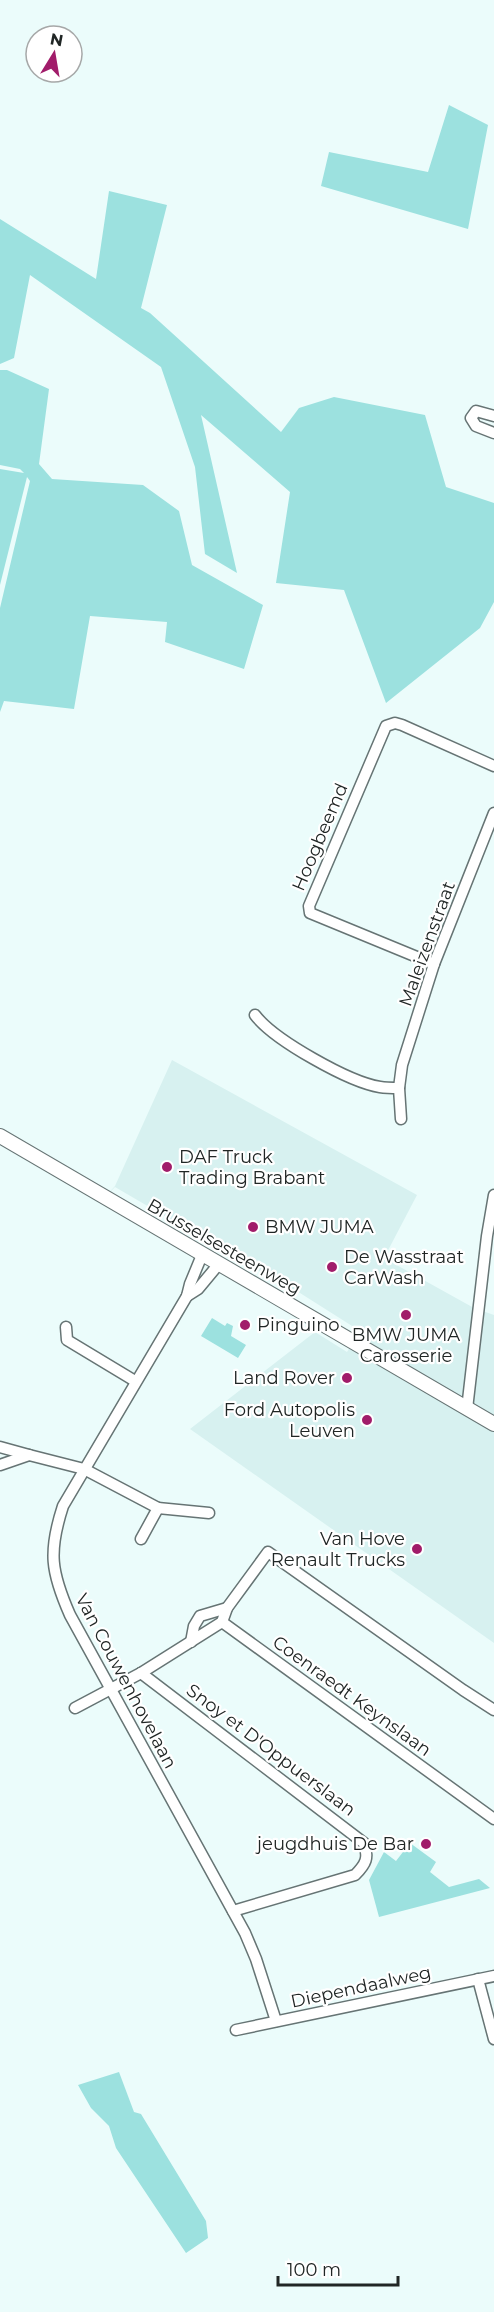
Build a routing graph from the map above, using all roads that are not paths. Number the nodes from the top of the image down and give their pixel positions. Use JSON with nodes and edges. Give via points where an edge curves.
{"nodes":[{"id":1,"x":494,"y":416,"type":"edge"},
{"id":2,"x":494,"y":433,"type":"edge"},
{"id":3,"x":494,"y":766,"type":"edge"},
{"id":4,"x":494,"y":813,"type":"edge"},
{"id":5,"x":434,"y":964,"type":"junction"},
{"id":6,"x":255,"y":1015,"type":"dead end"},
{"id":7,"x":399,"y":1088,"type":"junction"},
{"id":8,"x":401,"y":1119,"type":"dead end"},
{"id":9,"x":0,"y":1136,"type":"edge"},
{"id":10,"x":494,"y":1195,"type":"edge"},
{"id":11,"x":202,"y":1255,"type":"junction"},
{"id":12,"x":218,"y":1265,"type":"junction"},
{"id":13,"x":188,"y":1296,"type":"junction"},
{"id":14,"x":66,"y":1328,"type":"dead end"},
{"id":15,"x":135,"y":1381,"type":"junction"},
{"id":16,"x":467,"y":1408,"type":"junction"},
{"id":17,"x":494,"y":1424,"type":"edge"},
{"id":18,"x":0,"y":1447,"type":"edge"},
{"id":19,"x":29,"y":1455,"type":"junction"},
{"id":20,"x":0,"y":1465,"type":"edge"},
{"id":21,"x":84,"y":1469,"type":"junction"},
{"id":22,"x":158,"y":1508,"type":"junction"},
{"id":23,"x":210,"y":1514,"type":"dead end"},
{"id":24,"x":141,"y":1539,"type":"dead end"},
{"id":25,"x":227,"y":1608,"type":"junction"},
{"id":26,"x":222,"y":1622,"type":"junction"},
{"id":27,"x":191,"y":1642,"type":"junction"},
{"id":28,"x":141,"y":1673,"type":"junction"},
{"id":29,"x":110,"y":1689,"type":"junction"},
{"id":30,"x":75,"y":1708,"type":"dead end"},
{"id":31,"x":494,"y":1710,"type":"edge"},
{"id":32,"x":494,"y":1819,"type":"edge"},
{"id":33,"x":233,"y":1911,"type":"junction"},
{"id":34,"x":494,"y":1976,"type":"edge"},
{"id":35,"x":478,"y":1979,"type":"junction"},
{"id":36,"x":276,"y":2021,"type":"junction"},
{"id":37,"x":236,"y":2030,"type":"dead end"},
{"id":38,"x":494,"y":2039,"type":"edge"}],
"edges":[{"from":1,"to":2,"type":"street","via":[[477,411],[471,418],[476,426]]},
{"from":3,"to":5,"type":"street","name":"Hoogbeemd","via":[[395,723],[386,726],[309,906],[310,914]]},
{"from":4,"to":5,"type":"street","name":"Maleizenstraat"},
{"from":5,"to":7,"type":"street","name":"Maleizenstraat","via":[[402,1065]]},
{"from":6,"to":7,"type":"street","via":[[264,1026],[324,1065],[380,1087]]},
{"from":7,"to":8,"type":"street","name":"Maleizenstraat"},
{"from":9,"to":11,"type":"main road","name":"Brusselsesteenweg"},
{"from":10,"to":16,"type":"street"},
{"from":11,"to":12,"type":"main road","name":"Brusselsesteenweg"},
{"from":11,"to":13,"type":"street","name":"Van Couwenhovelaan"},
{"from":12,"to":13,"type":"street","name":"Van Couwenhovelaan"},
{"from":12,"to":16,"type":"main road","name":"Brusselsesteenweg"},
{"from":13,"to":15,"type":"street","name":"Van Couwenhovelaan"},
{"from":14,"to":15,"type":"street","via":[[67,1340]]},
{"from":15,"to":21,"type":"street","name":"Van Couwenhovelaan"},
{"from":16,"to":17,"type":"main road","name":"Brusselsesteenweg"},
{"from":18,"to":19,"type":"street"},
{"from":19,"to":20,"type":"street"},
{"from":19,"to":21,"type":"street"},
{"from":21,"to":22,"type":"street"},
{"from":21,"to":29,"type":"street","name":"Van Couwenhovelaan","via":[[63,1506],[54,1532],[52,1557],[56,1583],[70,1616]]},
{"from":22,"to":23,"type":"street"},
{"from":22,"to":24,"type":"street"},
{"from":25,"to":26,"type":"street"},
{"from":25,"to":27,"type":"street","via":[[200,1616]]},
{"from":25,"to":31,"type":"street","via":[[268,1552]]},
{"from":26,"to":27,"type":"street"},
{"from":26,"to":32,"type":"street","name":"Coenraedt Keynslaan"},
{"from":27,"to":28,"type":"street"},
{"from":28,"to":29,"type":"street"},
{"from":28,"to":33,"type":"street","name":"Snoy et D'Oppuerslaan","via":[[364,1843],[365,1866],[355,1875]]},
{"from":29,"to":30,"type":"street"},
{"from":29,"to":33,"type":"street","name":"Van Couwenhovelaan"},
{"from":33,"to":36,"type":"street","name":"Van Couwenhovelaan","via":[[256,1959]]},
{"from":34,"to":35,"type":"street","name":"Diependaalweg"},
{"from":35,"to":36,"type":"street","name":"Diependaalweg"},
{"from":35,"to":38,"type":"street"},
{"from":36,"to":37,"type":"street","name":"Diependaalweg"}]}
